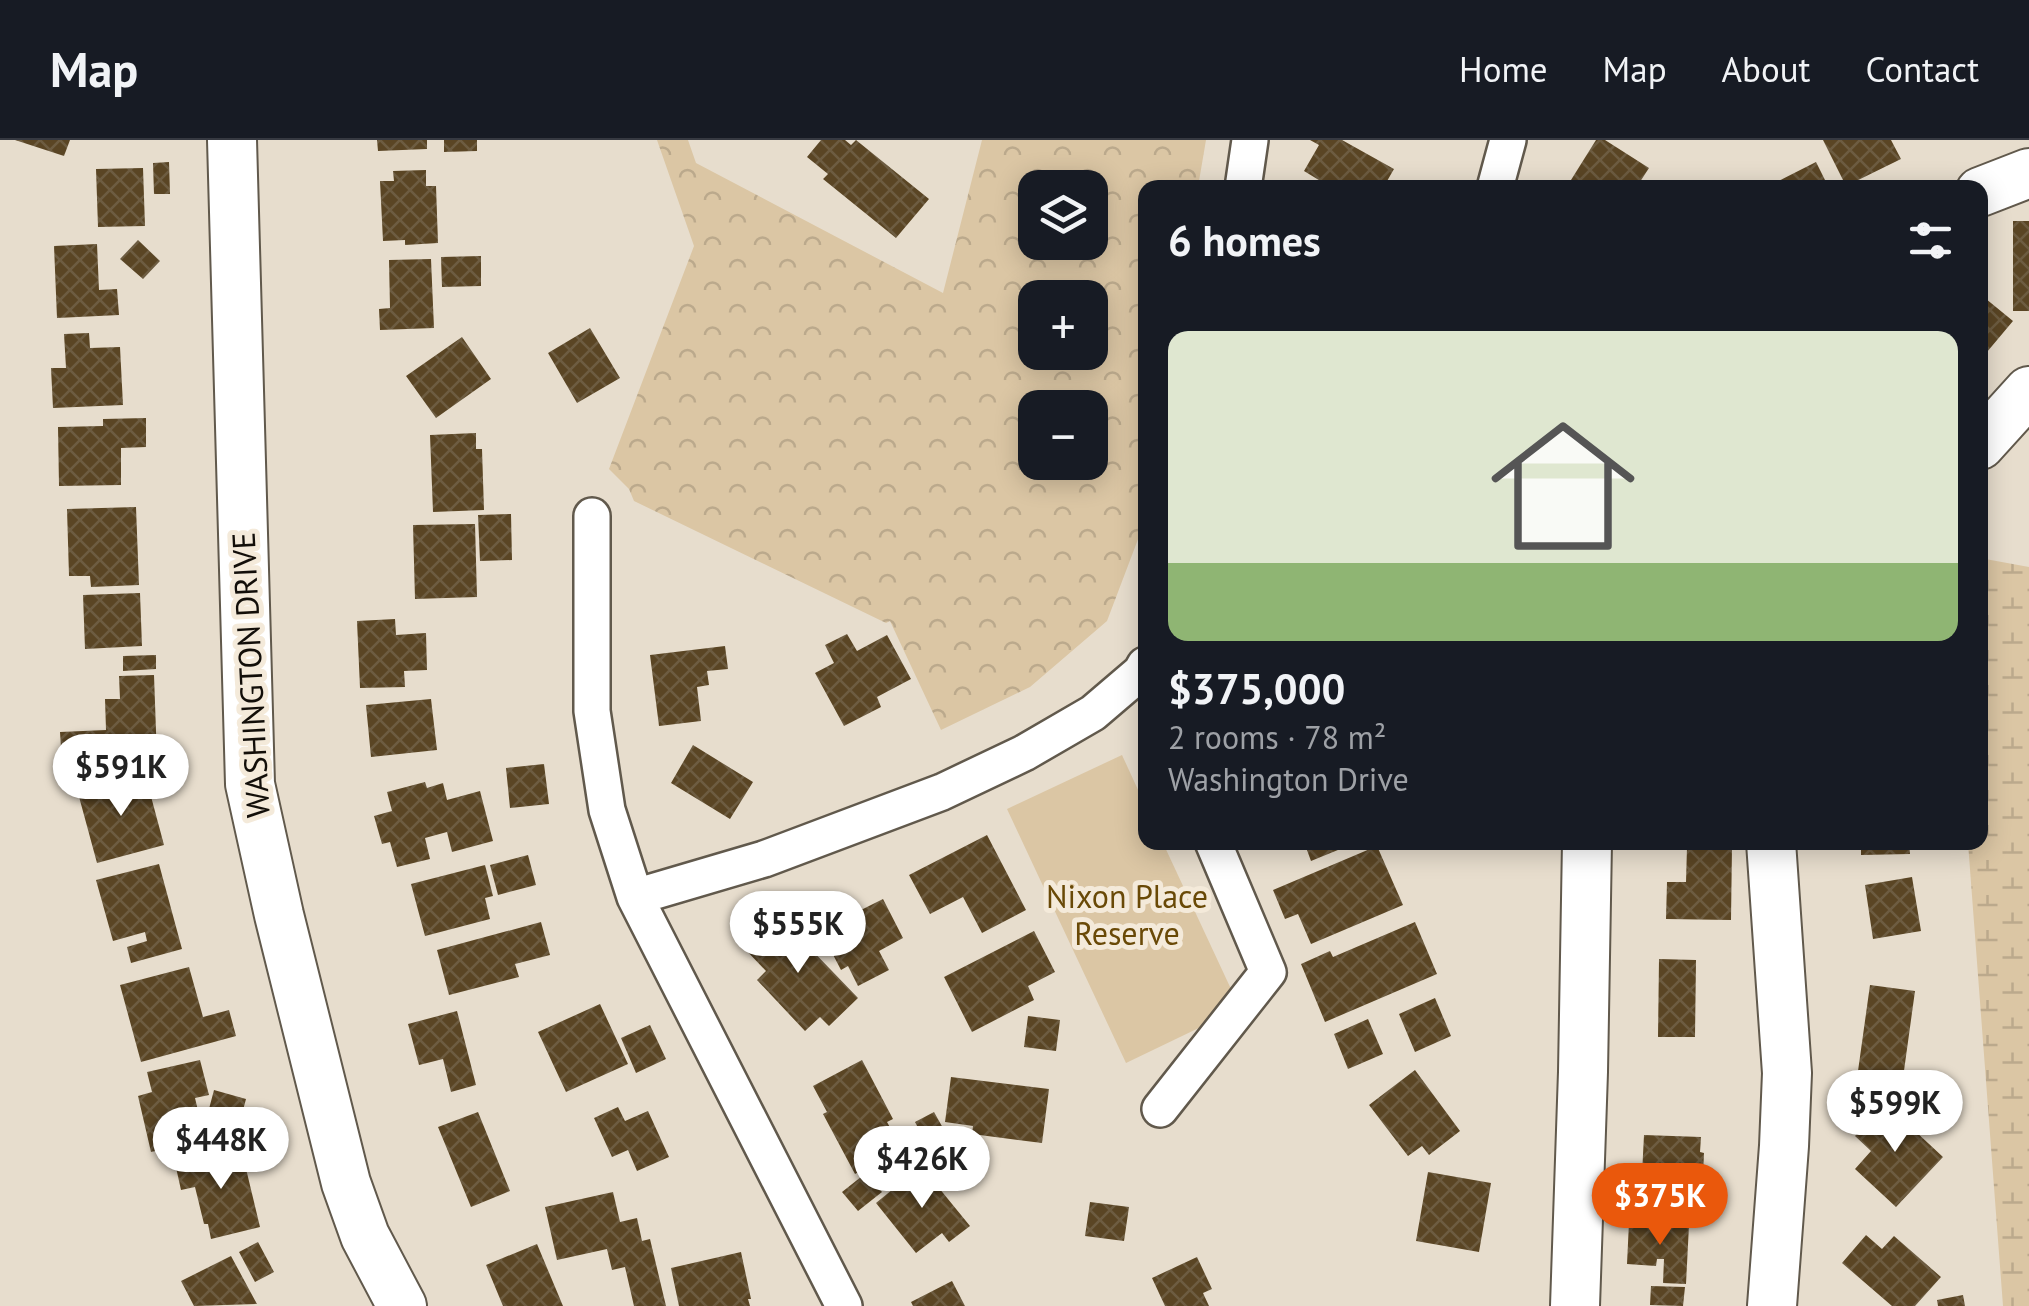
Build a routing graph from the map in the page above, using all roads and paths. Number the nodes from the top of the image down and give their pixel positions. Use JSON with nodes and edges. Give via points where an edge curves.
{"nodes":[{"id":1,"x":232,"y":140,"type":"edge"},
{"id":2,"x":1250,"y":140,"type":"edge"},
{"id":3,"x":1508,"y":140,"type":"edge"},
{"id":4,"x":2029,"y":173,"type":"edge"},
{"id":5,"x":1244,"y":180,"type":"edge"},
{"id":6,"x":1496,"y":180,"type":"edge"},
{"id":7,"x":1988,"y":189,"type":"edge"},
{"id":8,"x":2029,"y":391,"type":"edge"},
{"id":9,"x":1988,"y":436,"type":"edge"},
{"id":10,"x":592,"y":516,"type":"dead end"},
{"id":11,"x":1138,"y":678,"type":"edge"},
{"id":12,"x":1216,"y":850,"type":"edge"},
{"id":13,"x":1586,"y":850,"type":"edge"},
{"id":14,"x":1773,"y":850,"type":"edge"},
{"id":15,"x":635,"y":897,"type":"junction"},
{"id":16,"x":1160,"y":1109,"type":"dead end"},
{"id":17,"x":402,"y":1306,"type":"edge"},
{"id":18,"x":844,"y":1306,"type":"edge"},
{"id":19,"x":1574,"y":1306,"type":"edge"},
{"id":20,"x":1772,"y":1306,"type":"edge"}],
"edges":[{"from":1,"to":17,"type":"street","name":"WASHINGTON DRIVE","via":[[250,784],[346,1182]]},
{"from":2,"to":5,"type":"street"},
{"from":3,"to":6,"type":"street"},
{"from":4,"to":7,"type":"street"},
{"from":8,"to":9,"type":"street"},
{"from":10,"to":15,"type":"street","via":[[592,711],[607,810]]},
{"from":11,"to":15,"type":"street","via":[[1093,713],[942,792],[764,859]]},
{"from":12,"to":16,"type":"street","via":[[1268,972]]},
{"from":13,"to":19,"type":"street"},
{"from":14,"to":20,"type":"street","via":[[1787,1073]]},
{"from":15,"to":18,"type":"street"}]}
